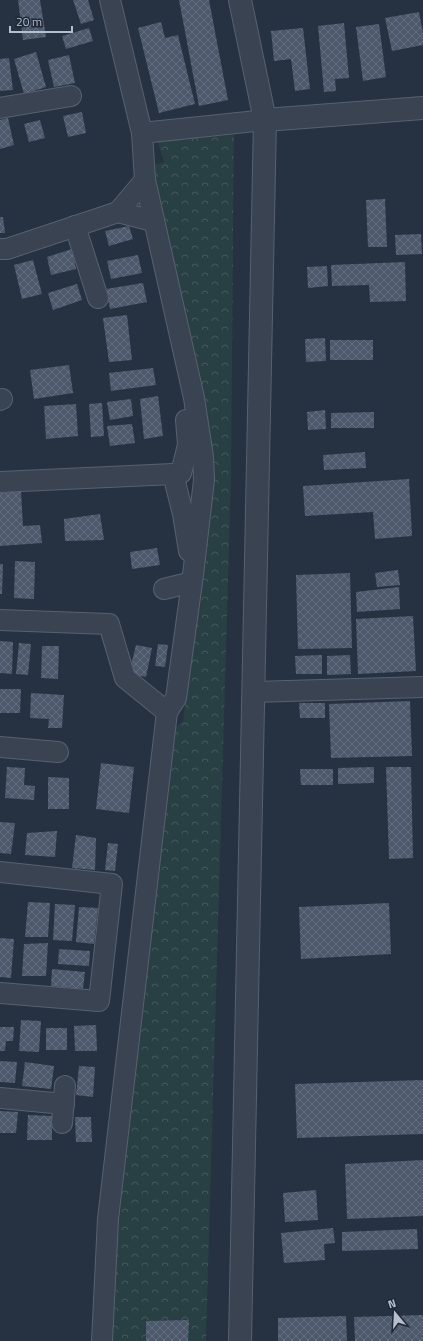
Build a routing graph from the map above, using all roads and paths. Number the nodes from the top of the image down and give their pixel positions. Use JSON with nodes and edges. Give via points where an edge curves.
{"nodes":[{"id":1,"x":110,"y":0,"type":"edge"},
{"id":2,"x":240,"y":0,"type":"edge"},
{"id":3,"x":71,"y":96,"type":"dead end"},
{"id":4,"x":0,"y":108,"type":"edge"},
{"id":5,"x":423,"y":108,"type":"edge"},
{"id":6,"x":265,"y":120,"type":"junction"},
{"id":7,"x":142,"y":133,"type":"junction"},
{"id":8,"x":145,"y":180,"type":"junction"},
{"id":9,"x":118,"y":212,"type":"junction"},
{"id":10,"x":153,"y":221,"type":"junction"},
{"id":11,"x":75,"y":226,"type":"junction"},
{"id":12,"x":0,"y":249,"type":"edge"},
{"id":13,"x":98,"y":298,"type":"dead end"},
{"id":14,"x":189,"y":398,"type":"junction"},
{"id":15,"x":204,"y":472,"type":"junction"},
{"id":16,"x":177,"y":474,"type":"junction"},
{"id":17,"x":0,"y":482,"type":"edge"},
{"id":18,"x":192,"y":578,"type":"junction"},
{"id":19,"x":164,"y":589,"type":"dead end"},
{"id":20,"x":0,"y":620,"type":"edge"},
{"id":21,"x":423,"y":687,"type":"edge"},
{"id":22,"x":253,"y":692,"type":"junction"},
{"id":23,"x":167,"y":712,"type":"junction"},
{"id":24,"x":0,"y":747,"type":"edge"},
{"id":25,"x":58,"y":752,"type":"dead end"},
{"id":26,"x":0,"y":872,"type":"edge"},
{"id":27,"x":0,"y":993,"type":"edge"},
{"id":28,"x":0,"y":1098,"type":"edge"},
{"id":29,"x":64,"y":1104,"type":"dead end"},
{"id":30,"x":102,"y":1341,"type":"edge"},
{"id":31,"x":240,"y":1341,"type":"edge"}],
"edges":[{"from":1,"to":7,"type":"street"},
{"from":2,"to":6,"type":"street"},
{"from":3,"to":4,"type":"street"},
{"from":5,"to":6,"type":"street"},
{"from":6,"to":7,"type":"street"},
{"from":6,"to":22,"type":"street"},
{"from":7,"to":8,"type":"street"},
{"from":8,"to":9,"type":"street"},
{"from":8,"to":10,"type":"street"},
{"from":9,"to":10,"type":"street"},
{"from":9,"to":11,"type":"street"},
{"from":10,"to":14,"type":"street","via":[[182,345]]},
{"from":11,"to":12,"type":"street","via":[[7,249]]},
{"from":11,"to":13,"type":"street"},
{"from":14,"to":15,"type":"street"},
{"from":14,"to":16,"type":"street","via":[[188,445]]},
{"from":15,"to":16,"type":"street"},
{"from":15,"to":18,"type":"street"},
{"from":16,"to":17,"type":"street"},
{"from":16,"to":18,"type":"street"},
{"from":18,"to":19,"type":"street"},
{"from":18,"to":23,"type":"street","via":[[176,698]]},
{"from":20,"to":23,"type":"street","via":[[109,624],[125,678]]},
{"from":21,"to":22,"type":"street"},
{"from":22,"to":31,"type":"street"},
{"from":23,"to":30,"type":"street","via":[[108,1219]]},
{"from":24,"to":25,"type":"street"},
{"from":26,"to":27,"type":"street","via":[[112,884],[99,1001]]},
{"from":28,"to":29,"type":"street"}]}
